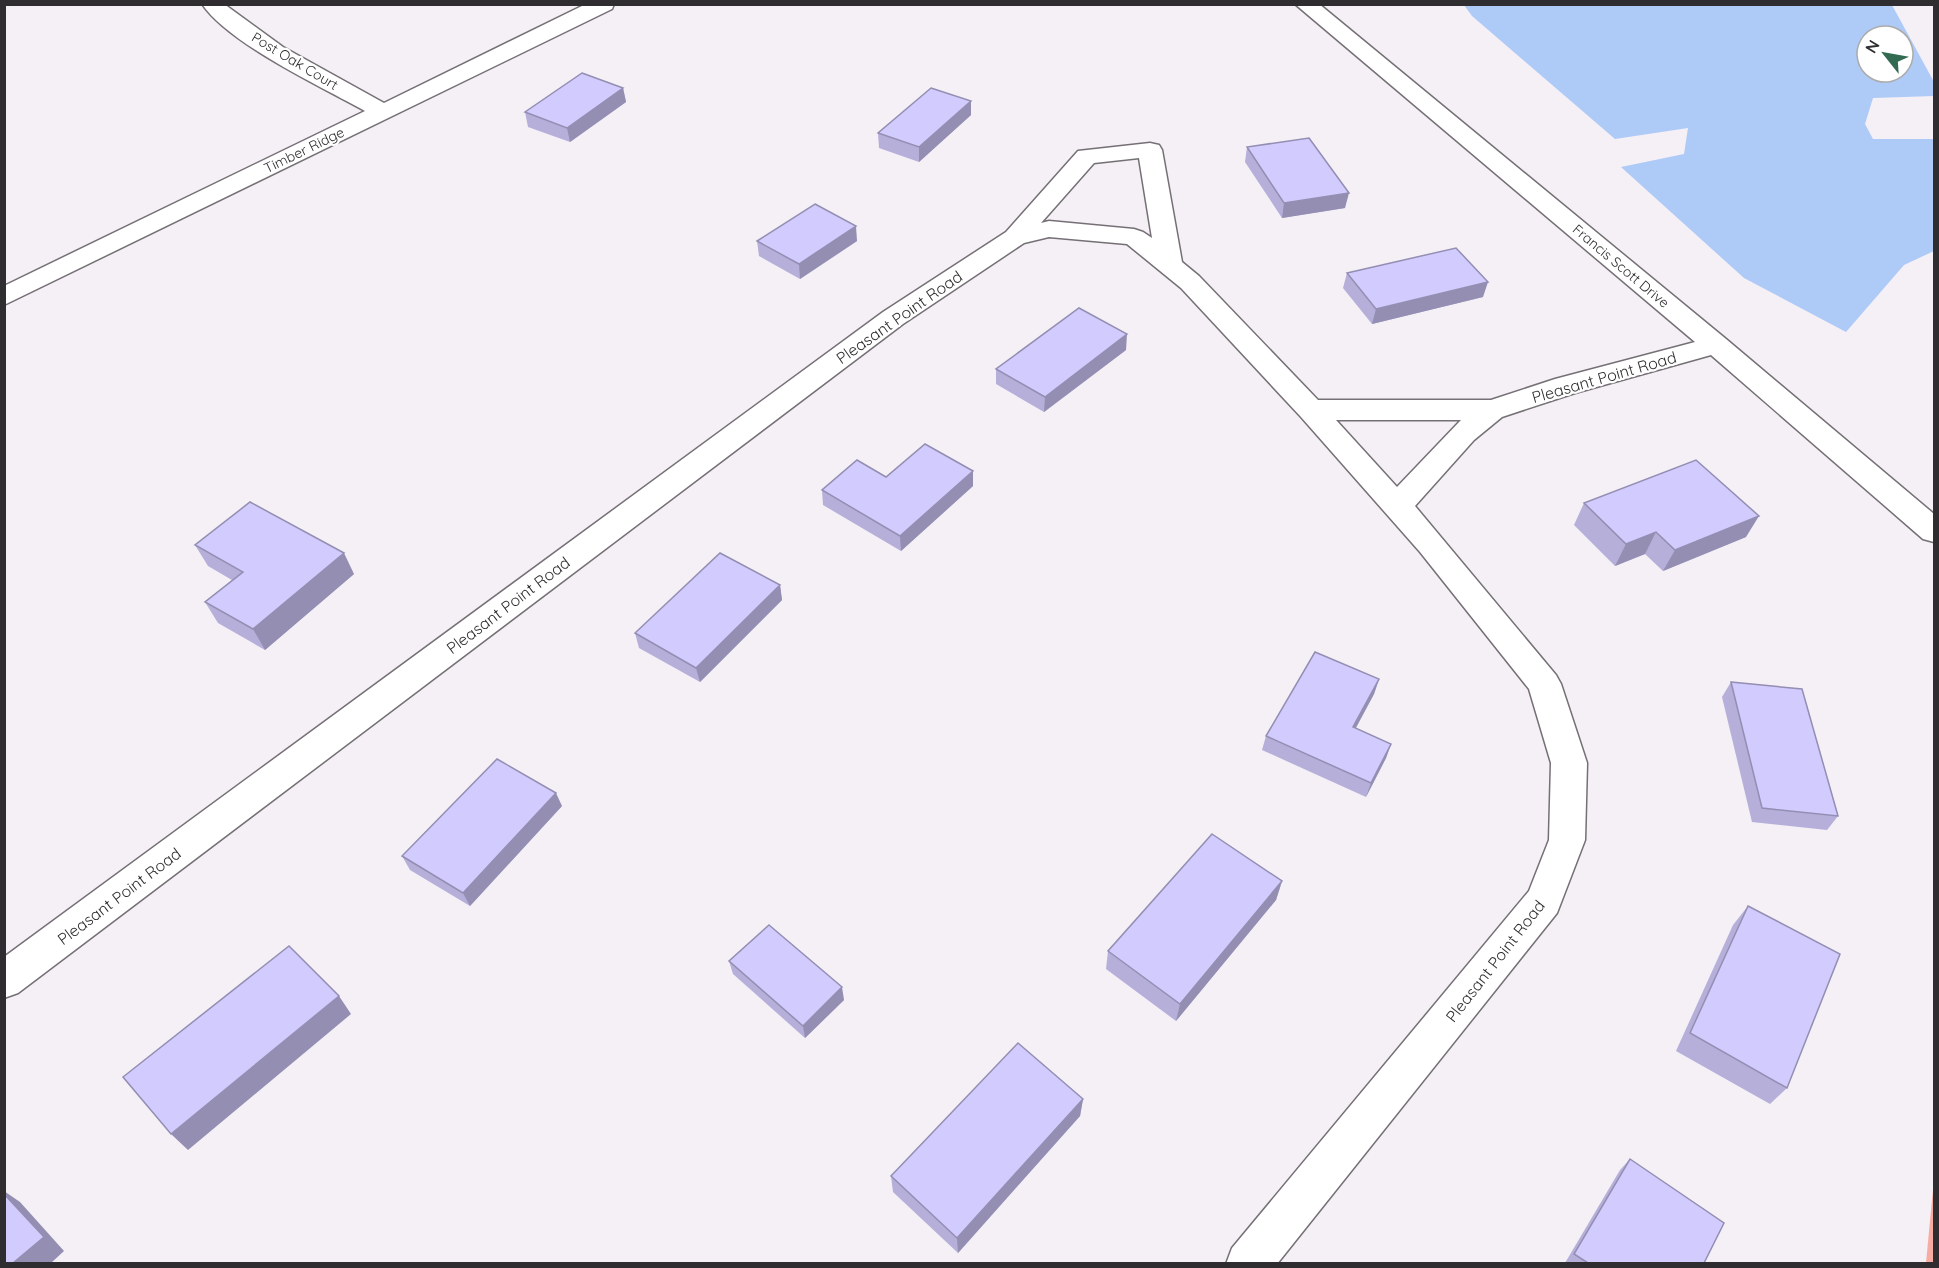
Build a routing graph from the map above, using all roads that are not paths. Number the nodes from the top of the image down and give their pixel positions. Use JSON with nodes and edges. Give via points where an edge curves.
{"nodes":[{"id":1,"x":212,"y":4,"type":"edge"},
{"id":2,"x":604,"y":4,"type":"edge"},
{"id":3,"x":1305,"y":4,"type":"edge"},
{"id":4,"x":382,"y":111,"type":"junction"},
{"id":5,"x":1015,"y":237,"type":"junction"},
{"id":6,"x":1169,"y":266,"type":"junction"},
{"id":7,"x":4,"y":297,"type":"edge"},
{"id":8,"x":1716,"y":345,"type":"junction"},
{"id":9,"x":1311,"y":410,"type":"junction"},
{"id":10,"x":1492,"y":410,"type":"junction"},
{"id":11,"x":1397,"y":506,"type":"junction"},
{"id":12,"x":1935,"y":531,"type":"edge"},
{"id":13,"x":4,"y":980,"type":"edge"},
{"id":14,"x":1248,"y":1263,"type":"edge"}],
"edges":[{"from":1,"to":4,"type":"street","name":"Post Oak Court","via":[[220,14],[275,52]]},
{"from":2,"to":4,"type":"street","name":"Timber Ridge"},
{"from":3,"to":8,"type":"street","name":"Francis Scott Drive"},
{"from":4,"to":7,"type":"street","name":"Timber Ridge"},
{"from":5,"to":6,"type":"street","name":"Pleasant Point Road","via":[[1049,230],[1134,237]]},
{"from":5,"to":6,"type":"street","name":"Pleasant Point Road","via":[[1087,156],[1150,150]]},
{"from":5,"to":13,"type":"street","name":"Pleasant Point Road","via":[[884,325]]},
{"from":6,"to":9,"type":"street","name":"Pleasant Point Road","via":[[1199,291]]},
{"from":8,"to":10,"type":"street","name":"Pleasant Point Road"},
{"from":8,"to":12,"type":"street","name":"Francis Scott Drive"},
{"from":9,"to":10,"type":"street","name":"Pleasant Point Road"},
{"from":9,"to":11,"type":"street","name":"Pleasant Point Road"},
{"from":10,"to":11,"type":"street","name":"Pleasant Point Road","via":[[1457,440]]},
{"from":11,"to":14,"type":"street","name":"Pleasant Point Road","via":[[1544,684],[1569,763],[1567,840],[1544,901]]}]}
